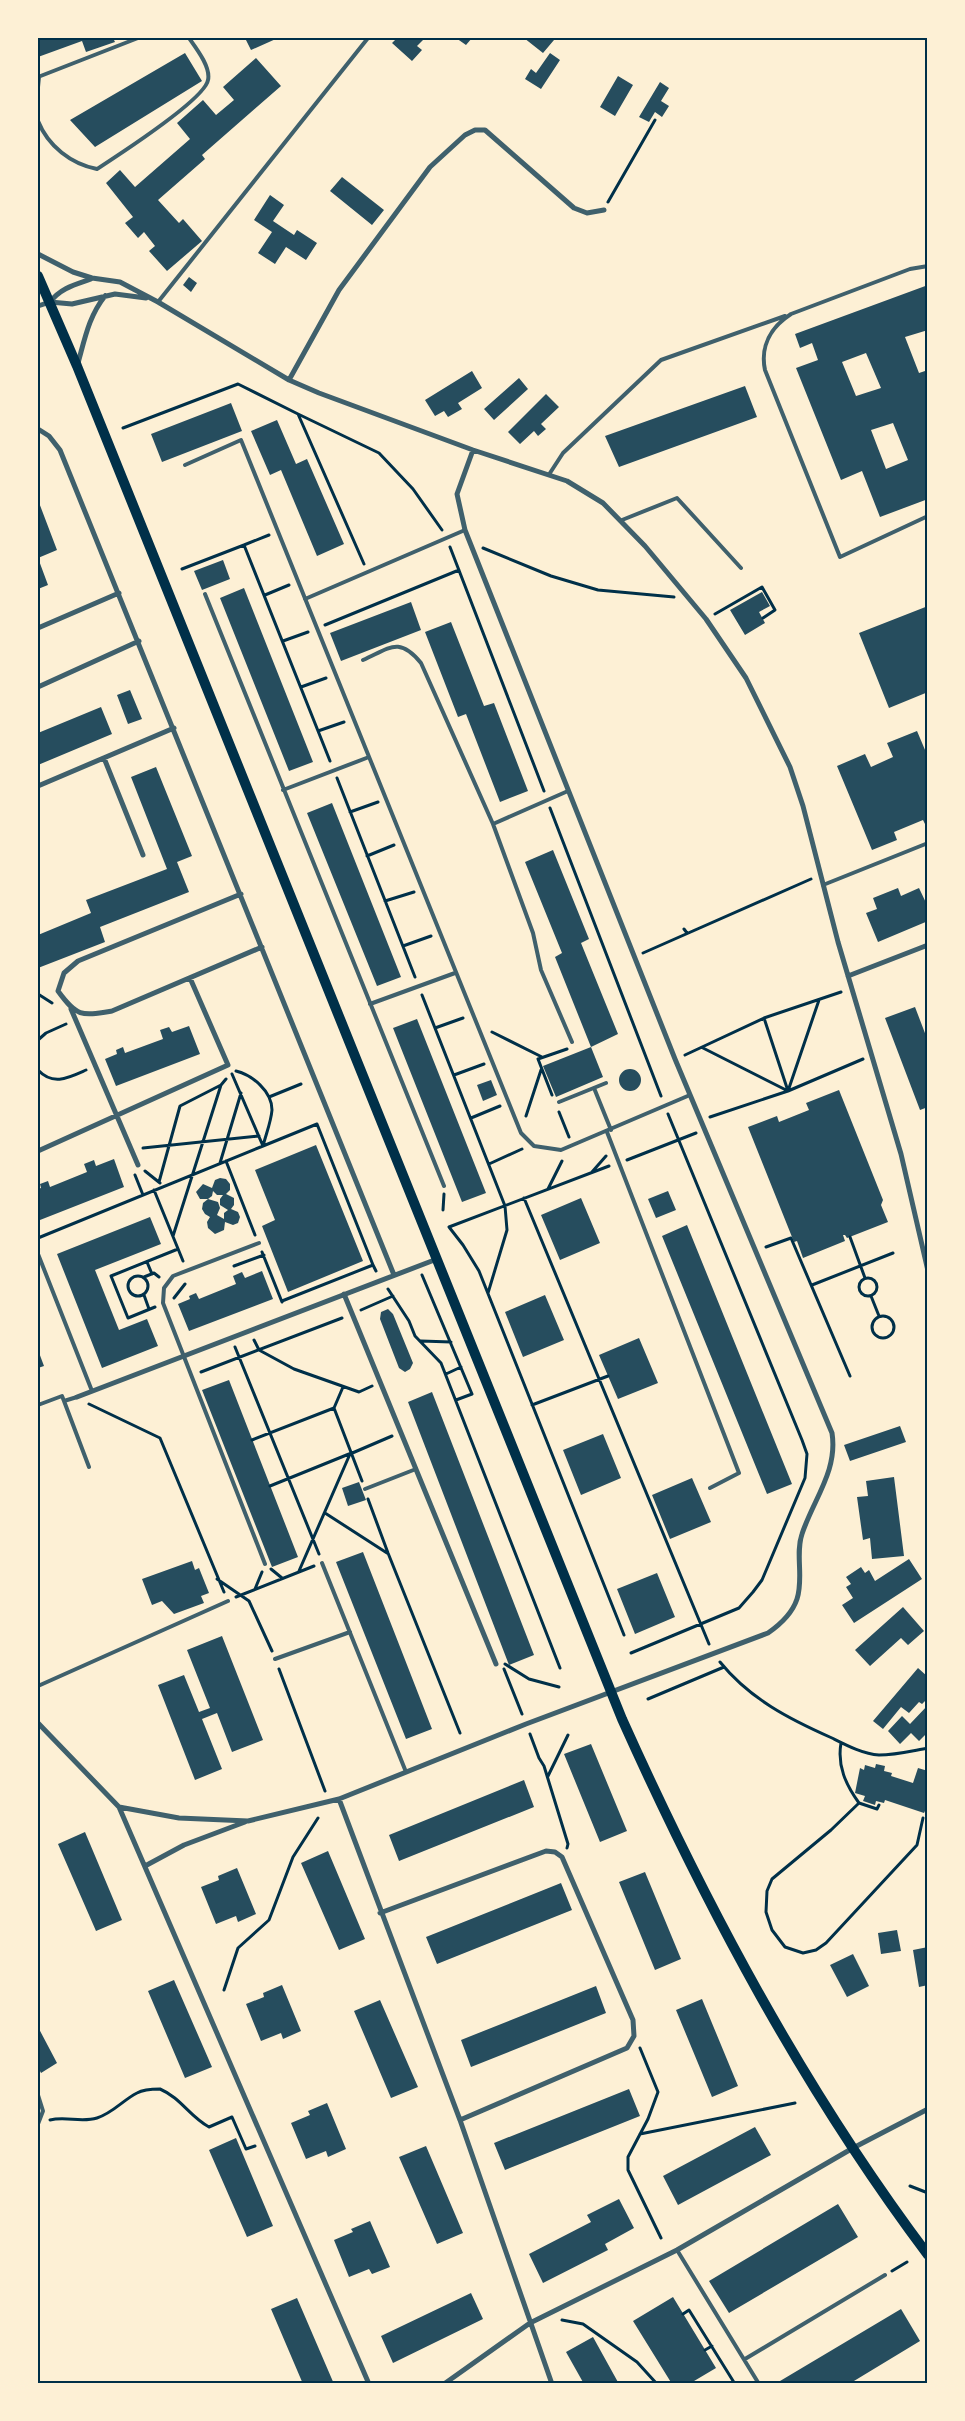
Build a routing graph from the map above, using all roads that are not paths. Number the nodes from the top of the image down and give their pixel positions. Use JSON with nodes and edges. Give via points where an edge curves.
{"nodes":[{"id":1,"x":138,"y":38,"type":"edge"},
{"id":2,"x":190,"y":38,"type":"edge"},
{"id":3,"x":368,"y":38,"type":"edge"},
{"id":4,"x":38,"y":77,"type":"edge"},
{"id":5,"x":38,"y":87,"type":"edge"},
{"id":6,"x":38,"y":121,"type":"edge"},
{"id":7,"x":604,"y":210,"type":"road end"},
{"id":8,"x":38,"y":254,"type":"edge"},
{"id":9,"x":928,"y":266,"type":"edge"},
{"id":10,"x":38,"y":276,"type":"edge"},
{"id":11,"x":92,"y":278,"type":"junction"},
{"id":12,"x":106,"y":295,"type":"junction"},
{"id":13,"x":152,"y":299,"type":"junction"},
{"id":14,"x":50,"y":302,"type":"junction"},
{"id":15,"x":158,"y":302,"type":"junction"},
{"id":16,"x":38,"y":306,"type":"edge"},
{"id":17,"x":791,"y":314,"type":"junction"},
{"id":18,"x":78,"y":366,"type":"junction"},
{"id":19,"x":289,"y":380,"type":"junction"},
{"id":20,"x":38,"y":430,"type":"edge"},
{"id":21,"x":473,"y":450,"type":"junction"},
{"id":22,"x":185,"y":465,"type":"dead end"},
{"id":23,"x":550,"y":473,"type":"junction"},
{"id":24,"x":928,"y":516,"type":"edge"},
{"id":25,"x":622,"y":520,"type":"junction"},
{"id":26,"x":465,"y":530,"type":"junction"},
{"id":27,"x":741,"y":568,"type":"dead end"},
{"id":28,"x":119,"y":593,"type":"junction"},
{"id":29,"x":205,"y":594,"type":"dead end"},
{"id":30,"x":305,"y":599,"type":"junction"},
{"id":31,"x":38,"y":628,"type":"edge"},
{"id":32,"x":139,"y":641,"type":"junction"},
{"id":33,"x":363,"y":660,"type":"dead end"},
{"id":34,"x":38,"y":687,"type":"edge"},
{"id":35,"x":174,"y":728,"type":"junction"},
{"id":36,"x":369,"y":757,"type":"junction"},
{"id":37,"x":104,"y":758,"type":"junction"},
{"id":38,"x":38,"y":786,"type":"edge"},
{"id":39,"x":283,"y":790,"type":"junction"},
{"id":40,"x":568,"y":791,"type":"junction"},
{"id":41,"x":493,"y":824,"type":"junction"},
{"id":42,"x":928,"y":843,"type":"edge"},
{"id":43,"x":142,"y":855,"type":"dead end"},
{"id":44,"x":823,"y":885,"type":"junction"},
{"id":45,"x":241,"y":894,"type":"junction"},
{"id":46,"x":928,"y":945,"type":"edge"},
{"id":47,"x":262,"y":947,"type":"junction"},
{"id":48,"x":455,"y":973,"type":"junction"},
{"id":49,"x":848,"y":976,"type":"junction"},
{"id":50,"x":190,"y":978,"type":"junction"},
{"id":51,"x":370,"y":1004,"type":"junction"},
{"id":52,"x":71,"y":1010,"type":"junction"},
{"id":53,"x":572,"y":1042,"type":"road end"},
{"id":54,"x":606,"y":1083,"type":"dead end"},
{"id":55,"x":594,"y":1088,"type":"junction"},
{"id":56,"x":690,"y":1095,"type":"junction"},
{"id":57,"x":559,"y":1102,"type":"dead end"},
{"id":58,"x":116,"y":1116,"type":"junction"},
{"id":59,"x":609,"y":1131,"type":"junction"},
{"id":60,"x":38,"y":1151,"type":"edge"},
{"id":61,"x":138,"y":1165,"type":"dead end"},
{"id":62,"x":444,"y":1186,"type":"dead end"},
{"id":63,"x":259,"y":1243,"type":"dead end"},
{"id":64,"x":38,"y":1254,"type":"edge"},
{"id":65,"x":437,"y":1258,"type":"junction"},
{"id":66,"x":928,"y":1271,"type":"edge"},
{"id":67,"x":394,"y":1275,"type":"junction"},
{"id":68,"x":344,"y":1294,"type":"junction"},
{"id":69,"x":182,"y":1356,"type":"junction"},
{"id":70,"x":92,"y":1391,"type":"junction"},
{"id":71,"x":77,"y":1397,"type":"joint"},
{"id":72,"x":64,"y":1401,"type":"junction"},
{"id":73,"x":38,"y":1405,"type":"edge"},
{"id":74,"x":89,"y":1467,"type":"dead end"},
{"id":75,"x":416,"y":1469,"type":"junction"},
{"id":76,"x":710,"y":1488,"type":"dead end"},
{"id":77,"x":365,"y":1489,"type":"road end"},
{"id":78,"x":322,"y":1563,"type":"road end"},
{"id":79,"x":265,"y":1564,"type":"road end"},
{"id":80,"x":228,"y":1601,"type":"road end"},
{"id":81,"x":350,"y":1632,"type":"junction"},
{"id":82,"x":275,"y":1659,"type":"road end"},
{"id":83,"x":496,"y":1664,"type":"dead end"},
{"id":84,"x":38,"y":1686,"type":"edge"},
{"id":85,"x":612,"y":1692,"type":"junction"},
{"id":86,"x":38,"y":1723,"type":"edge"},
{"id":87,"x":406,"y":1772,"type":"junction"},
{"id":88,"x":339,"y":1799,"type":"junction"},
{"id":89,"x":119,"y":1807,"type":"junction"},
{"id":90,"x":248,"y":1821,"type":"junction"},
{"id":91,"x":145,"y":1866,"type":"junction"},
{"id":92,"x":380,"y":1913,"type":"junction"},
{"id":93,"x":38,"y":2095,"type":"edge"},
{"id":94,"x":928,"y":2109,"type":"edge"},
{"id":95,"x":460,"y":2120,"type":"junction"},
{"id":96,"x":39,"y":2123,"type":"edge"},
{"id":97,"x":853,"y":2148,"type":"junction"},
{"id":98,"x":677,"y":2250,"type":"junction"},
{"id":99,"x":928,"y":2255,"type":"edge"},
{"id":100,"x":885,"y":2275,"type":"road end"},
{"id":101,"x":530,"y":2323,"type":"junction"},
{"id":102,"x":744,"y":2359,"type":"junction"},
{"id":103,"x":370,"y":2384,"type":"edge"},
{"id":104,"x":444,"y":2384,"type":"edge"},
{"id":105,"x":552,"y":2384,"type":"edge"},
{"id":106,"x":759,"y":2384,"type":"edge"}],
"edges":[{"from":1,"to":4,"type":"lane"},
{"from":2,"to":6,"type":"lane","via":[[209,78],[205,88],[180,110],[97,169],[81,166],[64,156]]},
{"from":3,"to":15,"type":"lane"},
{"from":4,"to":5,"type":"lane"},
{"from":7,"to":19,"type":"street","via":[[587,213],[574,208],[485,130],[465,135],[430,167],[339,290]]},
{"from":8,"to":11,"type":"street","via":[[66,270]]},
{"from":9,"to":17,"type":"lane","via":[[910,269]]},
{"from":10,"to":14,"type":"main road"},
{"from":11,"to":13,"type":"street","via":[[120,282]]},
{"from":11,"to":14,"type":"street","via":[[58,292]]},
{"from":12,"to":13,"type":"street"},
{"from":12,"to":14,"type":"street","via":[[72,304]]},
{"from":12,"to":18,"type":"street","via":[[89,320]]},
{"from":13,"to":15,"type":"street"},
{"from":14,"to":16,"type":"street"},
{"from":14,"to":18,"type":"main road"},
{"from":15,"to":19,"type":"street"},
{"from":17,"to":23,"type":"lane","via":[[661,360],[563,454]]},
{"from":17,"to":24,"type":"lane","via":[[769,336],[763,353],[765,370],[840,557]]},
{"from":18,"to":65,"type":"main road"},
{"from":19,"to":21,"type":"street"},
{"from":20,"to":28,"type":"street","via":[[49,436],[60,450]]},
{"from":21,"to":23,"type":"street"},
{"from":21,"to":26,"type":"street","via":[[457,494]]},
{"from":22,"to":30,"type":"lane","via":[[241,440]]},
{"from":23,"to":25,"type":"street","via":[[584,490]]},
{"from":25,"to":27,"type":"lane","via":[[677,498]]},
{"from":25,"to":44,"type":"street","via":[[706,619],[746,678],[779,743],[803,806]]},
{"from":26,"to":30,"type":"lane"},
{"from":26,"to":40,"type":"street"},
{"from":28,"to":31,"type":"street"},
{"from":28,"to":32,"type":"street"},
{"from":29,"to":39,"type":"lane"},
{"from":30,"to":36,"type":"lane"},
{"from":32,"to":34,"type":"street"},
{"from":32,"to":35,"type":"street"},
{"from":33,"to":41,"type":"lane","via":[[391,647],[403,646],[421,663]]},
{"from":35,"to":37,"type":"street"},
{"from":35,"to":45,"type":"street"},
{"from":36,"to":39,"type":"lane"},
{"from":36,"to":48,"type":"lane"},
{"from":37,"to":38,"type":"street"},
{"from":37,"to":43,"type":"street"},
{"from":39,"to":51,"type":"lane"},
{"from":40,"to":41,"type":"lane"},
{"from":40,"to":56,"type":"street"},
{"from":41,"to":53,"type":"lane","via":[[533,933],[541,970]]},
{"from":42,"to":44,"type":"lane"},
{"from":44,"to":49,"type":"street"},
{"from":45,"to":47,"type":"street"},
{"from":45,"to":52,"type":"street","via":[[78,961],[64,973],[58,991]]},
{"from":46,"to":49,"type":"street"},
{"from":47,"to":50,"type":"street"},
{"from":47,"to":67,"type":"street"},
{"from":48,"to":51,"type":"lane"},
{"from":48,"to":59,"type":"lane","via":[[508,1104],[521,1133],[532,1145],[552,1150]]},
{"from":49,"to":66,"type":"street","via":[[901,1154]]},
{"from":50,"to":52,"type":"street","via":[[112,1011],[88,1015]]},
{"from":50,"to":58,"type":"street","via":[[228,1065]]},
{"from":51,"to":62,"type":"lane"},
{"from":52,"to":58,"type":"street"},
{"from":54,"to":55,"type":"lane"},
{"from":55,"to":57,"type":"lane"},
{"from":55,"to":59,"type":"lane"},
{"from":56,"to":59,"type":"lane"},
{"from":56,"to":85,"type":"street","via":[[834,1444],[829,1471],[801,1535],[798,1598],[790,1614],[768,1633]]},
{"from":58,"to":60,"type":"street"},
{"from":58,"to":61,"type":"street"},
{"from":59,"to":76,"type":"lane","via":[[739,1473]]},
{"from":63,"to":69,"type":"lane","via":[[173,1276],[168,1282],[164,1288],[163,1304]]},
{"from":64,"to":70,"type":"lane"},
{"from":65,"to":67,"type":"street"},
{"from":65,"to":85,"type":"main road"},
{"from":67,"to":68,"type":"street"},
{"from":68,"to":69,"type":"street"},
{"from":68,"to":75,"type":"street"},
{"from":69,"to":70,"type":"street"},
{"from":69,"to":79,"type":"lane"},
{"from":70,"to":71,"type":"street"},
{"from":71,"to":72,"type":"lane"},
{"from":72,"to":73,"type":"lane","via":[[62,1396]]},
{"from":72,"to":74,"type":"lane"},
{"from":75,"to":77,"type":"lane"},
{"from":75,"to":83,"type":"street"},
{"from":78,"to":81,"type":"lane"},
{"from":80,"to":84,"type":"lane"},
{"from":81,"to":82,"type":"lane"},
{"from":81,"to":87,"type":"lane"},
{"from":85,"to":87,"type":"street"},
{"from":85,"to":97,"type":"main road","via":[[669,1824],[722,1926],[786,2042]]},
{"from":86,"to":89,"type":"street"},
{"from":87,"to":88,"type":"street"},
{"from":88,"to":90,"type":"street"},
{"from":88,"to":92,"type":"street"},
{"from":89,"to":90,"type":"street","via":[[179,1818]]},
{"from":89,"to":91,"type":"street"},
{"from":90,"to":91,"type":"street","via":[[184,1845]]},
{"from":91,"to":103,"type":"street"},
{"from":92,"to":95,"type":"street"},
{"from":92,"to":95,"type":"street","via":[[546,1851],[555,1852],[562,1858],[633,2020],[634,2036],[627,2048]]},
{"from":93,"to":96,"type":"lane","via":[[42,2111]]},
{"from":94,"to":97,"type":"street"},
{"from":95,"to":101,"type":"street"},
{"from":97,"to":98,"type":"street"},
{"from":97,"to":99,"type":"main road"},
{"from":98,"to":101,"type":"street"},
{"from":98,"to":102,"type":"lane"},
{"from":100,"to":102,"type":"lane"},
{"from":101,"to":104,"type":"street"},
{"from":101,"to":105,"type":"street"},
{"from":102,"to":106,"type":"lane"}]}
